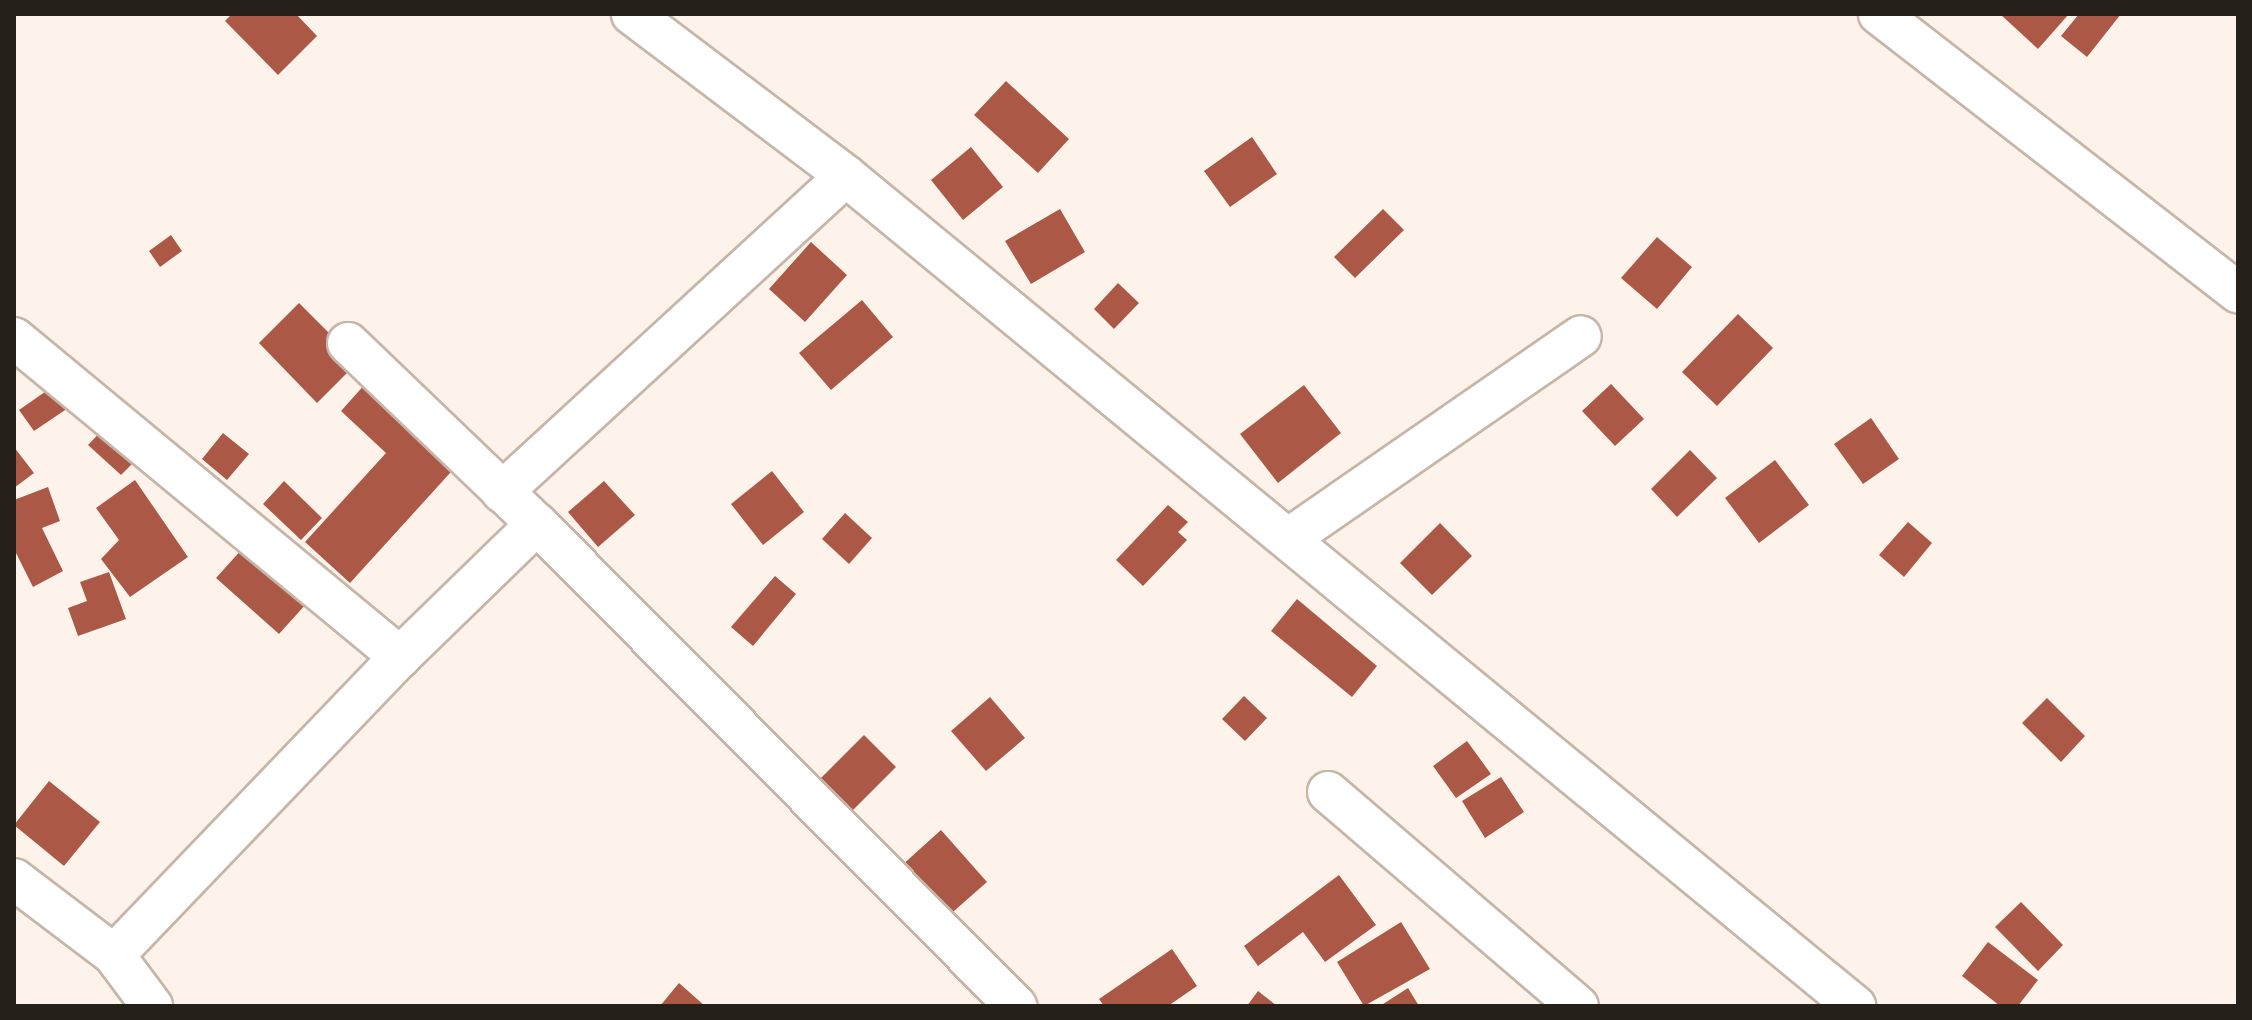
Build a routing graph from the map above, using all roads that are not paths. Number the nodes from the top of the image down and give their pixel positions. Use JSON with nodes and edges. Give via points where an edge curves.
{"nodes":[{"id":1,"x":632,"y":14,"type":"edge"},
{"id":2,"x":1879,"y":14,"type":"edge"},
{"id":3,"x":846,"y":176,"type":"junction"},
{"id":4,"x":2238,"y":292,"type":"edge"},
{"id":5,"x":1581,"y":336,"type":"dead end"},
{"id":6,"x":14,"y":338,"type":"edge"},
{"id":7,"x":348,"y":343,"type":"dead end"},
{"id":8,"x":502,"y":492,"type":"junction"},
{"id":9,"x":537,"y":524,"type":"junction"},
{"id":10,"x":1288,"y":539,"type":"junction"},
{"id":11,"x":400,"y":657,"type":"junction"},
{"id":12,"x":1328,"y":792,"type":"dead end"},
{"id":13,"x":14,"y":879,"type":"edge"},
{"id":14,"x":114,"y":955,"type":"junction"},
{"id":15,"x":152,"y":1006,"type":"edge"},
{"id":16,"x":1016,"y":1006,"type":"edge"},
{"id":17,"x":1578,"y":1006,"type":"edge"},
{"id":18,"x":1855,"y":1006,"type":"edge"}],
"edges":[{"from":1,"to":3,"type":"street"},
{"from":2,"to":4,"type":"street"},
{"from":3,"to":8,"type":"street"},
{"from":3,"to":10,"type":"street"},
{"from":5,"to":10,"type":"street"},
{"from":6,"to":11,"type":"street"},
{"from":7,"to":8,"type":"street"},
{"from":8,"to":9,"type":"street"},
{"from":9,"to":11,"type":"street"},
{"from":9,"to":16,"type":"street"},
{"from":10,"to":18,"type":"street"},
{"from":11,"to":14,"type":"street"},
{"from":12,"to":17,"type":"street"},
{"from":13,"to":14,"type":"street"},
{"from":14,"to":15,"type":"street"}]}
